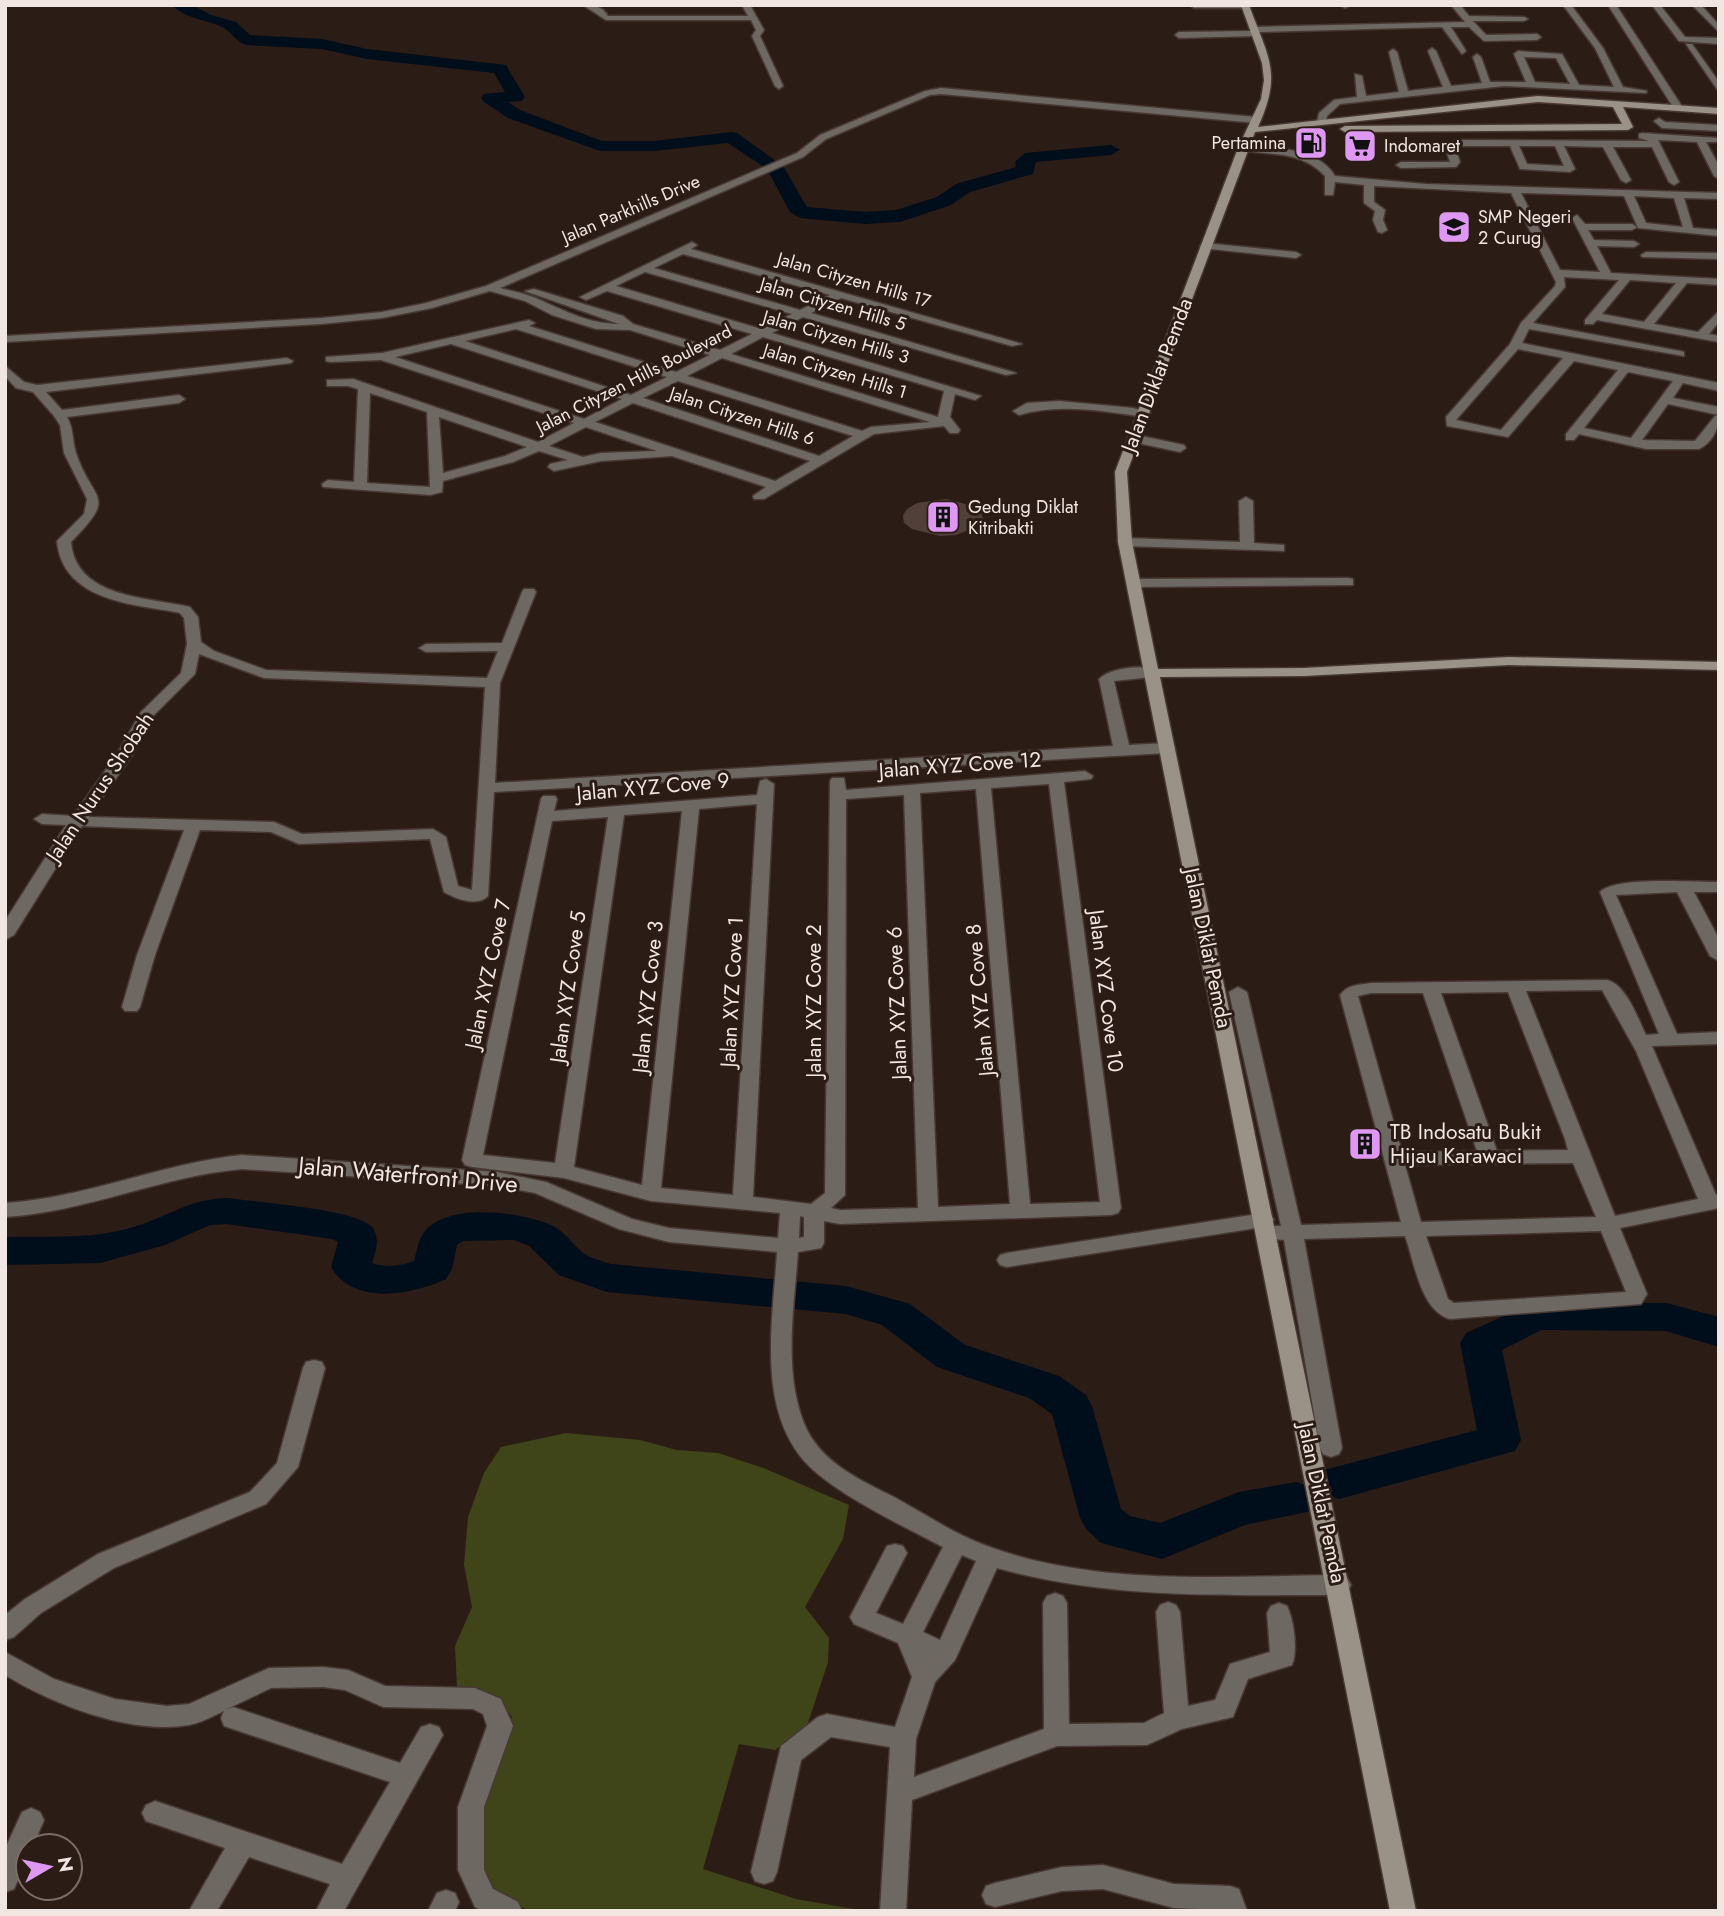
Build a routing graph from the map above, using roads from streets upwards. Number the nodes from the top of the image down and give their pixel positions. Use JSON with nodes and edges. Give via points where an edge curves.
{"nodes":[{"id":1,"x":587,"y":5,"type":"edge"},
{"id":2,"x":746,"y":5,"type":"edge"},
{"id":3,"x":1455,"y":5,"type":"edge"},
{"id":4,"x":1567,"y":5,"type":"edge"},
{"id":5,"x":1612,"y":5,"type":"edge"},
{"id":6,"x":1656,"y":5,"type":"edge"},
{"id":7,"x":1696,"y":5,"type":"edge"},
{"id":8,"x":1194,"y":6,"type":"edge"},
{"id":9,"x":1245,"y":6,"type":"edge"},
{"id":10,"x":698,"y":8,"type":"dead end"},
{"id":11,"x":721,"y":17,"type":"junction"},
{"id":12,"x":753,"y":18,"type":"junction"},
{"id":13,"x":1524,"y":19,"type":"dead end"},
{"id":14,"x":1469,"y":21,"type":"junction"},
{"id":15,"x":1410,"y":25,"type":"junction"},
{"id":16,"x":1445,"y":25,"type":"junction"},
{"id":17,"x":1194,"y":26,"type":"dead end"},
{"id":18,"x":1254,"y":30,"type":"junction"},
{"id":19,"x":1719,"y":30,"type":"edge"},
{"id":20,"x":1179,"y":35,"type":"dead end"},
{"id":21,"x":1417,"y":36,"type":"dead end"},
{"id":22,"x":1537,"y":37,"type":"dead end"},
{"id":23,"x":1719,"y":41,"type":"edge"},
{"id":24,"x":1432,"y":51,"type":"dead end"},
{"id":25,"x":1462,"y":51,"type":"dead end"},
{"id":26,"x":1392,"y":52,"type":"dead end"},
{"id":27,"x":1706,"y":53,"type":"dead end"},
{"id":28,"x":1477,"y":57,"type":"dead end"},
{"id":29,"x":1531,"y":84,"type":"junction"},
{"id":30,"x":1487,"y":85,"type":"junction"},
{"id":31,"x":779,"y":86,"type":"dead end"},
{"id":32,"x":1576,"y":87,"type":"junction"},
{"id":33,"x":1448,"y":89,"type":"junction"},
{"id":34,"x":1620,"y":90,"type":"junction"},
{"id":35,"x":1643,"y":92,"type":"dead end"},
{"id":36,"x":1716,"y":92,"type":"edge"},
{"id":37,"x":1404,"y":94,"type":"junction"},
{"id":38,"x":1362,"y":99,"type":"junction"},
{"id":39,"x":1337,"y":102,"type":"junction"},
{"id":40,"x":1617,"y":108,"type":"junction"},
{"id":41,"x":1678,"y":108,"type":"junction"},
{"id":42,"x":1719,"y":111,"type":"edge"},
{"id":43,"x":1719,"y":119,"type":"edge"},
{"id":44,"x":1322,"y":122,"type":"junction"},
{"id":45,"x":1700,"y":122,"type":"junction"},
{"id":46,"x":1300,"y":124,"type":"junction"},
{"id":47,"x":1254,"y":125,"type":"junction"},
{"id":48,"x":1662,"y":125,"type":"dead end"},
{"id":49,"x":1623,"y":128,"type":"junction"},
{"id":50,"x":1719,"y":128,"type":"edge"},
{"id":51,"x":1700,"y":139,"type":"junction"},
{"id":52,"x":1635,"y":140,"type":"junction"},
{"id":53,"x":1654,"y":140,"type":"junction"},
{"id":54,"x":1715,"y":140,"type":"dead end"},
{"id":55,"x":1458,"y":143,"type":"dead end"},
{"id":56,"x":1513,"y":143,"type":"junction"},
{"id":57,"x":1558,"y":143,"type":"junction"},
{"id":58,"x":1606,"y":144,"type":"junction"},
{"id":59,"x":1243,"y":148,"type":"junction"},
{"id":60,"x":1452,"y":153,"type":"dead end"},
{"id":61,"x":1719,"y":176,"type":"edge"},
{"id":62,"x":1332,"y":179,"type":"junction"},
{"id":63,"x":1626,"y":180,"type":"dead end"},
{"id":64,"x":1369,"y":182,"type":"junction"},
{"id":65,"x":1674,"y":182,"type":"dead end"},
{"id":66,"x":1402,"y":185,"type":"junction"},
{"id":67,"x":1514,"y":188,"type":"junction"},
{"id":68,"x":1329,"y":193,"type":"dead end"},
{"id":69,"x":1629,"y":196,"type":"dead end"},
{"id":70,"x":1719,"y":196,"type":"edge"},
{"id":71,"x":1679,"y":198,"type":"dead end"},
{"id":72,"x":1632,"y":227,"type":"dead end"},
{"id":73,"x":1382,"y":230,"type":"dead end"},
{"id":74,"x":1689,"y":231,"type":"junction"},
{"id":75,"x":1719,"y":233,"type":"edge"},
{"id":76,"x":1590,"y":243,"type":"junction"},
{"id":77,"x":1634,"y":244,"type":"dead end"},
{"id":78,"x":1205,"y":246,"type":"junction"},
{"id":79,"x":1296,"y":255,"type":"dead end"},
{"id":80,"x":1646,"y":255,"type":"dead end"},
{"id":81,"x":1719,"y":256,"type":"edge"},
{"id":82,"x":646,"y":269,"type":"junction"},
{"id":83,"x":1557,"y":274,"type":"junction"},
{"id":84,"x":1607,"y":276,"type":"junction"},
{"id":85,"x":1627,"y":277,"type":"junction"},
{"id":86,"x":1684,"y":280,"type":"junction"},
{"id":87,"x":1719,"y":282,"type":"edge"},
{"id":88,"x":503,"y":283,"type":"junction"},
{"id":89,"x":607,"y":287,"type":"junction"},
{"id":90,"x":490,"y":288,"type":"junction"},
{"id":91,"x":840,"y":294,"type":"junction"},
{"id":92,"x":586,"y":297,"type":"dead end"},
{"id":93,"x":802,"y":314,"type":"junction"},
{"id":94,"x":1719,"y":314,"type":"edge"},
{"id":95,"x":534,"y":320,"type":"dead end"},
{"id":96,"x":1525,"y":325,"type":"junction"},
{"id":97,"x":1647,"y":325,"type":"junction"},
{"id":98,"x":520,"y":327,"type":"junction"},
{"id":99,"x":631,"y":327,"type":"junction"},
{"id":100,"x":762,"y":334,"type":"junction"},
{"id":101,"x":1702,"y":336,"type":"junction"},
{"id":102,"x":5,"y":339,"type":"edge"},
{"id":103,"x":1719,"y":339,"type":"edge"},
{"id":104,"x":454,"y":341,"type":"junction"},
{"id":105,"x":1015,"y":345,"type":"dead end"},
{"id":106,"x":1515,"y":345,"type":"junction"},
{"id":107,"x":1680,"y":354,"type":"dead end"},
{"id":108,"x":721,"y":355,"type":"junction"},
{"id":109,"x":382,"y":356,"type":"junction"},
{"id":110,"x":1572,"y":357,"type":"junction"},
{"id":111,"x":330,"y":359,"type":"dead end"},
{"id":112,"x":286,"y":361,"type":"dead end"},
{"id":113,"x":1625,"y":368,"type":"junction"},
{"id":114,"x":5,"y":369,"type":"edge"},
{"id":115,"x":1010,"y":373,"type":"dead end"},
{"id":116,"x":678,"y":376,"type":"junction"},
{"id":117,"x":1679,"y":379,"type":"junction"},
{"id":118,"x":331,"y":383,"type":"dead end"},
{"id":119,"x":364,"y":387,"type":"junction"},
{"id":120,"x":1719,"y":387,"type":"edge"},
{"id":121,"x":37,"y":389,"type":"junction"},
{"id":122,"x":950,"y":389,"type":"junction"},
{"id":123,"x":975,"y":396,"type":"dead end"},
{"id":124,"x":179,"y":399,"type":"dead end"},
{"id":125,"x":633,"y":399,"type":"junction"},
{"id":126,"x":1665,"y":400,"type":"junction"},
{"id":127,"x":433,"y":410,"type":"junction"},
{"id":128,"x":1019,"y":411,"type":"dead end"},
{"id":129,"x":1719,"y":411,"type":"edge"},
{"id":130,"x":1144,"y":412,"type":"junction"},
{"id":131,"x":60,"y":414,"type":"junction"},
{"id":132,"x":1719,"y":419,"type":"edge"},
{"id":133,"x":585,"y":423,"type":"junction"},
{"id":134,"x":953,"y":429,"type":"junction"},
{"id":135,"x":1714,"y":432,"type":"edge"},
{"id":136,"x":863,"y":435,"type":"junction"},
{"id":137,"x":1132,"y":438,"type":"junction"},
{"id":138,"x":1634,"y":442,"type":"junction"},
{"id":139,"x":539,"y":446,"type":"junction"},
{"id":140,"x":1180,"y":448,"type":"dead end"},
{"id":141,"x":677,"y":453,"type":"junction"},
{"id":142,"x":820,"y":460,"type":"junction"},
{"id":143,"x":582,"y":461,"type":"junction"},
{"id":144,"x":554,"y":467,"type":"dead end"},
{"id":145,"x":328,"y":484,"type":"dead end"},
{"id":146,"x":437,"y":484,"type":"junction"},
{"id":147,"x":360,"y":485,"type":"junction"},
{"id":148,"x":776,"y":486,"type":"junction"},
{"id":149,"x":759,"y":496,"type":"dead end"},
{"id":150,"x":1246,"y":501,"type":"dead end"},
{"id":151,"x":1125,"y":542,"type":"junction"},
{"id":152,"x":1247,"y":547,"type":"junction"},
{"id":153,"x":1279,"y":548,"type":"dead end"},
{"id":154,"x":1348,"y":582,"type":"dead end"},
{"id":155,"x":1133,"y":583,"type":"junction"},
{"id":156,"x":529,"y":592,"type":"dead end"},
{"id":157,"x":194,"y":643,"type":"junction"},
{"id":158,"x":505,"y":647,"type":"junction"},
{"id":159,"x":426,"y":648,"type":"dead end"},
{"id":160,"x":1719,"y":666,"type":"edge"},
{"id":161,"x":1152,"y":673,"type":"junction"},
{"id":162,"x":493,"y":683,"type":"junction"},
{"id":163,"x":1167,"y":748,"type":"junction"},
{"id":164,"x":1122,"y":750,"type":"junction"},
{"id":165,"x":1085,"y":776,"type":"dead end"},
{"id":166,"x":1056,"y":778,"type":"junction"},
{"id":167,"x":984,"y":784,"type":"junction"},
{"id":168,"x":487,"y":788,"type":"junction"},
{"id":169,"x":838,"y":788,"type":"joint"},
{"id":170,"x":912,"y":789,"type":"junction"},
{"id":171,"x":765,"y":792,"type":"joint"},
{"id":172,"x":549,"y":799,"type":"dead end"},
{"id":173,"x":691,"y":805,"type":"junction"},
{"id":174,"x":617,"y":811,"type":"junction"},
{"id":175,"x":545,"y":817,"type":"junction"},
{"id":176,"x":42,"y":818,"type":"dead end"},
{"id":177,"x":76,"y":822,"type":"junction"},
{"id":178,"x":194,"y":825,"type":"junction"},
{"id":179,"x":1719,"y":887,"type":"edge"},
{"id":180,"x":1683,"y":888,"type":"junction"},
{"id":181,"x":5,"y":935,"type":"edge"},
{"id":182,"x":1719,"y":956,"type":"edge"},
{"id":183,"x":1607,"y":985,"type":"junction"},
{"id":184,"x":1515,"y":986,"type":"junction"},
{"id":185,"x":1646,"y":986,"type":"junction"},
{"id":186,"x":1430,"y":988,"type":"junction"},
{"id":187,"x":1238,"y":992,"type":"dead end"},
{"id":188,"x":131,"y":1007,"type":"dead end"},
{"id":189,"x":1719,"y":1038,"type":"edge"},
{"id":190,"x":1671,"y":1040,"type":"junction"},
{"id":191,"x":1639,"y":1041,"type":"junction"},
{"id":192,"x":1232,"y":1063,"type":"junction"},
{"id":193,"x":1254,"y":1063,"type":"junction"},
{"id":194,"x":1243,"y":1116,"type":"junction"},
{"id":195,"x":1266,"y":1116,"type":"junction"},
{"id":196,"x":1580,"y":1155,"type":"junction"},
{"id":197,"x":1489,"y":1157,"type":"junction"},
{"id":198,"x":1394,"y":1159,"type":"junction"},
{"id":199,"x":564,"y":1171,"type":"junction"},
{"id":200,"x":651,"y":1194,"type":"junction"},
{"id":201,"x":743,"y":1202,"type":"junction"},
{"id":202,"x":1714,"y":1202,"type":"edge"},
{"id":203,"x":790,"y":1207,"type":"junction"},
{"id":204,"x":5,"y":1210,"type":"edge"},
{"id":205,"x":1021,"y":1211,"type":"junction"},
{"id":206,"x":814,"y":1212,"type":"junction"},
{"id":207,"x":928,"y":1214,"type":"junction"},
{"id":208,"x":1608,"y":1224,"type":"junction"},
{"id":209,"x":1265,"y":1226,"type":"junction"},
{"id":210,"x":1413,"y":1229,"type":"junction"},
{"id":211,"x":1293,"y":1233,"type":"junction"},
{"id":212,"x":788,"y":1246,"type":"junction"},
{"id":213,"x":1007,"y":1260,"type":"dead end"},
{"id":214,"x":1298,"y":1329,"type":"junction"},
{"id":215,"x":314,"y":1368,"type":"dead end"},
{"id":216,"x":1331,"y":1448,"type":"dead end"},
{"id":217,"x":957,"y":1542,"type":"junction"},
{"id":218,"x":895,"y":1553,"type":"dead end"},
{"id":219,"x":990,"y":1557,"type":"junction"},
{"id":220,"x":1339,"y":1585,"type":"junction"},
{"id":221,"x":1055,"y":1602,"type":"dead end"},
{"id":222,"x":1168,"y":1612,"type":"dead end"},
{"id":223,"x":1279,"y":1613,"type":"dead end"},
{"id":224,"x":5,"y":1630,"type":"edge"},
{"id":225,"x":908,"y":1637,"type":"junction"},
{"id":226,"x":946,"y":1653,"type":"junction"},
{"id":227,"x":5,"y":1661,"type":"edge"},
{"id":228,"x":924,"y":1677,"type":"junction"},
{"id":229,"x":233,"y":1718,"type":"dead end"},
{"id":230,"x":1177,"y":1719,"type":"junction"},
{"id":231,"x":430,"y":1735,"type":"dead end"},
{"id":232,"x":1057,"y":1735,"type":"junction"},
{"id":233,"x":903,"y":1739,"type":"junction"},
{"id":234,"x":406,"y":1776,"type":"junction"},
{"id":235,"x":900,"y":1793,"type":"junction"},
{"id":236,"x":155,"y":1813,"type":"dead end"},
{"id":237,"x":31,"y":1820,"type":"dead end"},
{"id":238,"x":243,"y":1843,"type":"junction"},
{"id":239,"x":764,"y":1872,"type":"dead end"},
{"id":240,"x":348,"y":1878,"type":"junction"},
{"id":241,"x":5,"y":1881,"type":"edge"},
{"id":242,"x":995,"y":1895,"type":"dead end"},
{"id":243,"x":202,"y":1911,"type":"edge"},
{"id":244,"x":329,"y":1911,"type":"edge"},
{"id":245,"x":509,"y":1911,"type":"edge"},
{"id":246,"x":893,"y":1911,"type":"edge"},
{"id":247,"x":1234,"y":1911,"type":"edge"},
{"id":248,"x":1404,"y":1911,"type":"edge"}],
"edges":[{"from":1,"to":11,"type":"street","via":[[606,18]]},
{"from":2,"to":12,"type":"street"},
{"from":3,"to":14,"type":"street"},
{"from":4,"to":34,"type":"street","via":[[1598,47]]},
{"from":5,"to":41,"type":"street"},
{"from":6,"to":23,"type":"street","via":[[1682,39]]},
{"from":7,"to":19,"type":"street"},
{"from":8,"to":9,"type":"street"},
{"from":9,"to":18,"type":"street","name":"Jalan Diklat Pemda"},
{"from":10,"to":11,"type":"street"},
{"from":11,"to":12,"type":"street"},
{"from":12,"to":31,"type":"street","via":[[760,30],[756,36]]},
{"from":13,"to":14,"type":"street"},
{"from":14,"to":16,"type":"street"},
{"from":14,"to":22,"type":"street","via":[[1484,38]]},
{"from":15,"to":16,"type":"street"},
{"from":15,"to":18,"type":"street"},
{"from":15,"to":21,"type":"street"},
{"from":16,"to":25,"type":"street"},
{"from":17,"to":18,"type":"street"},
{"from":18,"to":20,"type":"street"},
{"from":18,"to":47,"type":"street","name":"Jalan Diklat Pemda","via":[[1268,80],[1266,99]]},
{"from":24,"to":33,"type":"street"},
{"from":26,"to":37,"type":"street"},
{"from":27,"to":36,"type":"street","via":[[1691,49]]},
{"from":28,"to":30,"type":"street"},
{"from":29,"to":30,"type":"street"},
{"from":29,"to":32,"type":"street"},
{"from":29,"to":32,"type":"street","via":[[1518,54],[1559,56]]},
{"from":30,"to":33,"type":"street"},
{"from":32,"to":34,"type":"street"},
{"from":33,"to":37,"type":"street"},
{"from":34,"to":35,"type":"street"},
{"from":37,"to":38,"type":"street"},
{"from":38,"to":39,"type":"street"},
{"from":38,"to":39,"type":"street","via":[[1359,79]]},
{"from":39,"to":44,"type":"street","via":[[1322,115]]},
{"from":40,"to":41,"type":"street"},
{"from":40,"to":44,"type":"street","via":[[1538,99]]},
{"from":40,"to":45,"type":"street"},
{"from":40,"to":49,"type":"street","via":[[1629,126]]},
{"from":41,"to":42,"type":"street"},
{"from":43,"to":45,"type":"street"},
{"from":44,"to":46,"type":"street"},
{"from":45,"to":48,"type":"street"},
{"from":45,"to":50,"type":"street"},
{"from":46,"to":47,"type":"street"},
{"from":46,"to":49,"type":"street","via":[[1326,129]]},
{"from":47,"to":59,"type":"street","name":"Jalan Diklat Pemda"},
{"from":47,"to":88,"type":"street","name":"Jalan Parkhills Drive","via":[[960,91],[929,93],[823,137],[800,155]]},
{"from":49,"to":52,"type":"street"},
{"from":51,"to":53,"type":"street"},
{"from":51,"to":54,"type":"street"},
{"from":51,"to":61,"type":"street"},
{"from":52,"to":53,"type":"street"},
{"from":52,"to":58,"type":"street"},
{"from":53,"to":65,"type":"street"},
{"from":55,"to":56,"type":"street"},
{"from":56,"to":57,"type":"street"},
{"from":56,"to":57,"type":"street","via":[[1523,167],[1570,169]]},
{"from":57,"to":58,"type":"street"},
{"from":58,"to":63,"type":"street"},
{"from":59,"to":62,"type":"street","via":[[1303,155]]},
{"from":59,"to":78,"type":"street","name":"Jalan Diklat Pemda"},
{"from":60,"to":66,"type":"street","via":[[1453,165],[1397,162],[1406,177]]},
{"from":62,"to":64,"type":"street"},
{"from":62,"to":68,"type":"street"},
{"from":64,"to":66,"type":"street"},
{"from":64,"to":73,"type":"street","via":[[1369,203],[1380,210]]},
{"from":66,"to":67,"type":"street"},
{"from":67,"to":70,"type":"street"},
{"from":67,"to":83,"type":"street"},
{"from":69,"to":74,"type":"street","via":[[1642,226]]},
{"from":71,"to":74,"type":"street"},
{"from":72,"to":76,"type":"street","via":[[1579,223]]},
{"from":74,"to":75,"type":"street"},
{"from":76,"to":77,"type":"street"},
{"from":76,"to":84,"type":"street"},
{"from":78,"to":79,"type":"street"},
{"from":78,"to":130,"type":"street","name":"Jalan Diklat Pemda"},
{"from":80,"to":81,"type":"street"},
{"from":82,"to":89,"type":"street","name":"Jalan Cityzen Hills 17"},
{"from":82,"to":91,"type":"street","name":"Jalan Cityzen Hills 17","via":[[688,248]]},
{"from":82,"to":93,"type":"street","name":"Jalan Cityzen Hills 5"},
{"from":83,"to":84,"type":"street"},
{"from":83,"to":96,"type":"street","via":[[1560,287]]},
{"from":84,"to":85,"type":"street"},
{"from":85,"to":86,"type":"street"},
{"from":85,"to":97,"type":"street","via":[[1590,320]]},
{"from":86,"to":87,"type":"street"},
{"from":86,"to":97,"type":"street"},
{"from":88,"to":90,"type":"street","name":"Jalan Parkhills Drive"},
{"from":88,"to":99,"type":"street","via":[[619,318]]},
{"from":89,"to":92,"type":"street","name":"Jalan Cityzen Hills 17"},
{"from":89,"to":100,"type":"street","name":"Jalan Cityzen Hills 3"},
{"from":90,"to":99,"type":"street","via":[[600,327]]},
{"from":90,"to":102,"type":"street","name":"Jalan Parkhills Drive","via":[[383,315]]},
{"from":91,"to":93,"type":"street","name":"Jalan Cityzen Hills Boulevard"},
{"from":91,"to":105,"type":"street","name":"Jalan Cityzen Hills 17"},
{"from":93,"to":100,"type":"street","name":"Jalan Cityzen Hills Boulevard"},
{"from":93,"to":115,"type":"street","name":"Jalan Cityzen Hills 5"},
{"from":94,"to":101,"type":"street"},
{"from":95,"to":98,"type":"street"},
{"from":96,"to":106,"type":"street"},
{"from":96,"to":107,"type":"street"},
{"from":97,"to":101,"type":"street"},
{"from":98,"to":104,"type":"street"},
{"from":98,"to":116,"type":"street"},
{"from":99,"to":108,"type":"street","name":"Jalan Cityzen Hills 1"},
{"from":100,"to":108,"type":"street","name":"Jalan Cityzen Hills Boulevard"},
{"from":100,"to":122,"type":"street","name":"Jalan Cityzen Hills 3"},
{"from":101,"to":103,"type":"street"},
{"from":104,"to":109,"type":"street"},
{"from":104,"to":125,"type":"street","name":"Jalan Cityzen Hills 6"},
{"from":106,"to":110,"type":"street"},
{"from":106,"to":110,"type":"street","via":[[1451,423],[1504,434]]},
{"from":108,"to":116,"type":"street","name":"Jalan Cityzen Hills Boulevard"},
{"from":108,"to":134,"type":"street","name":"Jalan Cityzen Hills 1"},
{"from":109,"to":111,"type":"street"},
{"from":109,"to":133,"type":"street"},
{"from":110,"to":113,"type":"street"},
{"from":112,"to":121,"type":"street"},
{"from":113,"to":117,"type":"street"},
{"from":113,"to":138,"type":"street","via":[[1573,434]]},
{"from":114,"to":121,"type":"street","via":[[20,385]]},
{"from":116,"to":125,"type":"street","name":"Jalan Cityzen Hills Boulevard"},
{"from":116,"to":136,"type":"street"},
{"from":117,"to":120,"type":"street"},
{"from":117,"to":126,"type":"street"},
{"from":118,"to":119,"type":"street"},
{"from":119,"to":127,"type":"street"},
{"from":119,"to":147,"type":"street"},
{"from":121,"to":131,"type":"street"},
{"from":122,"to":123,"type":"street","name":"Jalan Cityzen Hills 3"},
{"from":122,"to":134,"type":"street","via":[[944,417]]},
{"from":124,"to":131,"type":"street"},
{"from":125,"to":133,"type":"street","name":"Jalan Cityzen Hills Boulevard"},
{"from":125,"to":142,"type":"street","name":"Jalan Cityzen Hills 6"},
{"from":126,"to":129,"type":"street"},
{"from":126,"to":138,"type":"street"},
{"from":127,"to":139,"type":"street"},
{"from":127,"to":146,"type":"street"},
{"from":128,"to":130,"type":"street","via":[[1053,405]]},
{"from":130,"to":137,"type":"street","name":"Jalan Diklat Pemda"},
{"from":131,"to":157,"type":"street","via":[[70,453],[93,499],[90,515],[64,541],[64,552],[86,584],[97,591],[185,610],[191,617]]},
{"from":132,"to":135,"type":"street"},
{"from":133,"to":139,"type":"street","name":"Jalan Cityzen Hills Boulevard"},
{"from":133,"to":141,"type":"street"},
{"from":134,"to":136,"type":"street","via":[[870,430]]},
{"from":135,"to":138,"type":"street","via":[[1699,445]]},
{"from":136,"to":142,"type":"street"},
{"from":137,"to":140,"type":"street"},
{"from":137,"to":151,"type":"street","name":"Jalan Diklat Pemda","via":[[1121,472]]},
{"from":139,"to":143,"type":"street"},
{"from":139,"to":146,"type":"street","name":"Jalan Cityzen Hills Boulevard"},
{"from":141,"to":143,"type":"street"},
{"from":141,"to":148,"type":"street"},
{"from":142,"to":148,"type":"street"},
{"from":143,"to":144,"type":"street"},
{"from":145,"to":147,"type":"street","name":"Jalan Cityzen Hills Boulevard"},
{"from":146,"to":147,"type":"street","name":"Jalan Cityzen Hills Boulevard","via":[[430,491]]},
{"from":148,"to":149,"type":"street"},
{"from":150,"to":152,"type":"street"},
{"from":151,"to":152,"type":"street"},
{"from":151,"to":155,"type":"street","name":"Jalan Diklat Pemda"},
{"from":152,"to":153,"type":"street"},
{"from":154,"to":155,"type":"street"},
{"from":155,"to":161,"type":"street","name":"Jalan Diklat Pemda"},
{"from":156,"to":158,"type":"street"},
{"from":157,"to":162,"type":"street","via":[[209,654],[264,674]]},
{"from":157,"to":177,"type":"street","name":"Jalan Nurus Shobah","via":[[188,674],[150,709],[125,754]]},
{"from":158,"to":159,"type":"street"},
{"from":158,"to":162,"type":"street"},
{"from":160,"to":161,"type":"street","via":[[1509,662],[1304,672]]},
{"from":161,"to":163,"type":"street","name":"Jalan Diklat Pemda"},
{"from":161,"to":164,"type":"street","via":[[1106,679]]},
{"from":162,"to":168,"type":"street"},
{"from":163,"to":164,"type":"street"},
{"from":163,"to":192,"type":"street","name":"Jalan Diklat Pemda"},
{"from":164,"to":168,"type":"street"},
{"from":165,"to":166,"type":"street","name":"Jalan XYZ Cove 12"},
{"from":166,"to":167,"type":"street","name":"Jalan XYZ Cove 12"},
{"from":166,"to":205,"type":"street","name":"Jalan XYZ Cove 10","via":[[1111,1208]]},
{"from":167,"to":170,"type":"street","name":"Jalan XYZ Cove 12"},
{"from":167,"to":205,"type":"street","name":"Jalan XYZ Cove 8"},
{"from":168,"to":178,"type":"street","via":[[480,896],[462,895],[450,888],[438,837],[433,834],[299,839],[277,827]]},
{"from":169,"to":170,"type":"street","name":"Jalan XYZ Cove 12"},
{"from":169,"to":206,"type":"street","name":"Jalan XYZ Cove 2","via":[[835,1195]]},
{"from":170,"to":207,"type":"street","name":"Jalan XYZ Cove 6"},
{"from":171,"to":173,"type":"street","name":"Jalan XYZ Cove 9"},
{"from":171,"to":201,"type":"street","name":"Jalan XYZ Cove 1"},
{"from":172,"to":175,"type":"street","name":"Jalan XYZ Cove 7"},
{"from":173,"to":174,"type":"street","name":"Jalan XYZ Cove 9"},
{"from":173,"to":200,"type":"street","name":"Jalan XYZ Cove 3"},
{"from":174,"to":175,"type":"street","name":"Jalan XYZ Cove 9"},
{"from":174,"to":199,"type":"street","name":"Jalan XYZ Cove 5"},
{"from":175,"to":199,"type":"street","name":"Jalan XYZ Cove 7","via":[[472,1160]]},
{"from":176,"to":177,"type":"street"},
{"from":177,"to":178,"type":"street"},
{"from":177,"to":181,"type":"street","name":"Jalan Nurus Shobah"},
{"from":178,"to":188,"type":"street"},
{"from":179,"to":180,"type":"street"},
{"from":180,"to":182,"type":"street"},
{"from":180,"to":185,"type":"street","via":[[1608,892]]},
{"from":183,"to":184,"type":"street"},
{"from":183,"to":185,"type":"street"},
{"from":183,"to":191,"type":"street","via":[[1614,990]]},
{"from":184,"to":186,"type":"street"},
{"from":184,"to":196,"type":"street"},
{"from":185,"to":190,"type":"street"},
{"from":186,"to":197,"type":"street"},
{"from":186,"to":198,"type":"street","via":[[1371,988],[1349,995]]},
{"from":187,"to":193,"type":"street"},
{"from":189,"to":190,"type":"street"},
{"from":190,"to":191,"type":"street"},
{"from":191,"to":202,"type":"street"},
{"from":192,"to":193,"type":"street"},
{"from":192,"to":194,"type":"street","name":"Jalan Diklat Pemda"},
{"from":193,"to":195,"type":"street"},
{"from":194,"to":195,"type":"street"},
{"from":194,"to":209,"type":"street","name":"Jalan Diklat Pemda"},
{"from":195,"to":211,"type":"street"},
{"from":196,"to":197,"type":"street"},
{"from":196,"to":208,"type":"street"},
{"from":197,"to":198,"type":"street"},
{"from":198,"to":210,"type":"street"},
{"from":199,"to":200,"type":"street"},
{"from":200,"to":201,"type":"street"},
{"from":201,"to":203,"type":"street"},
{"from":202,"to":208,"type":"street"},
{"from":203,"to":206,"type":"street"},
{"from":203,"to":212,"type":"street"},
{"from":204,"to":212,"type":"street","name":"Jalan Waterfront Drive","via":[[37,1208],[201,1166],[242,1162],[497,1179],[539,1187],[626,1224],[669,1235]]},
{"from":205,"to":207,"type":"street"},
{"from":206,"to":207,"type":"street","via":[[840,1217]]},
{"from":206,"to":212,"type":"street","via":[[814,1244]]},
{"from":208,"to":210,"type":"street"},
{"from":208,"to":210,"type":"street","via":[[1637,1294],[1634,1299],[1450,1311],[1439,1303]]},
{"from":209,"to":211,"type":"street"},
{"from":209,"to":213,"type":"street"},
{"from":209,"to":214,"type":"street","name":"Jalan Diklat Pemda"},
{"from":210,"to":211,"type":"street"},
{"from":211,"to":214,"type":"street"},
{"from":212,"to":217,"type":"street","via":[[783,1379],[792,1421],[808,1452],[841,1480]]},
{"from":214,"to":216,"type":"street"},
{"from":214,"to":220,"type":"street","name":"Jalan Diklat Pemda"},
{"from":215,"to":224,"type":"street","via":[[287,1467],[258,1498],[106,1562],[33,1606]]},
{"from":217,"to":219,"type":"street"},
{"from":217,"to":225,"type":"street"},
{"from":218,"to":225,"type":"street","via":[[862,1617]]},
{"from":219,"to":220,"type":"street","via":[[1067,1577],[1153,1585]]},
{"from":219,"to":226,"type":"street"},
{"from":220,"to":248,"type":"street","name":"Jalan Diklat Pemda"},
{"from":221,"to":232,"type":"street"},
{"from":222,"to":230,"type":"street"},
{"from":223,"to":230,"type":"street","via":[[1283,1658],[1239,1671],[1224,1709]]},
{"from":225,"to":226,"type":"street"},
{"from":225,"to":228,"type":"street"},
{"from":226,"to":228,"type":"street"},
{"from":227,"to":245,"type":"street","via":[[46,1687],[115,1710],[167,1717],[192,1714],[269,1678],[348,1680],[383,1696],[475,1699],[492,1707],[500,1726],[471,1807],[471,1870],[484,1898]]},
{"from":228,"to":233,"type":"street"},
{"from":229,"to":234,"type":"street"},
{"from":230,"to":232,"type":"street","via":[[1147,1734]]},
{"from":231,"to":234,"type":"street"},
{"from":232,"to":235,"type":"street"},
{"from":233,"to":235,"type":"street"},
{"from":233,"to":239,"type":"street","via":[[827,1725],[790,1754]]},
{"from":234,"to":240,"type":"street"},
{"from":235,"to":246,"type":"street"},
{"from":236,"to":238,"type":"street"},
{"from":237,"to":241,"type":"street"},
{"from":238,"to":240,"type":"street"},
{"from":238,"to":243,"type":"street"},
{"from":240,"to":244,"type":"street"},
{"from":242,"to":247,"type":"street","via":[[1062,1879],[1103,1877],[1174,1896],[1230,1898]]}]}
